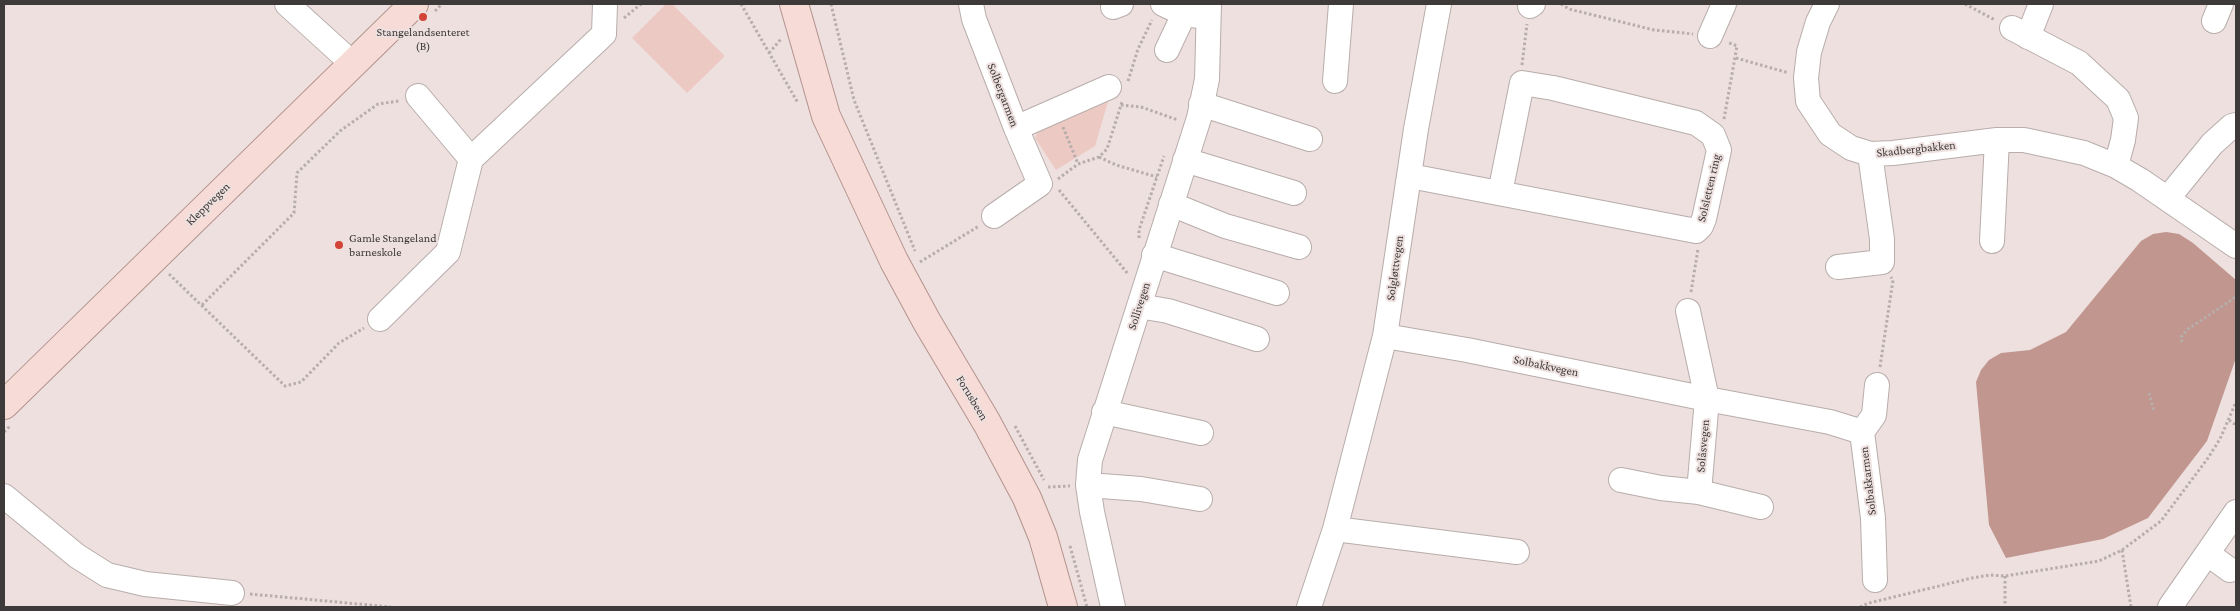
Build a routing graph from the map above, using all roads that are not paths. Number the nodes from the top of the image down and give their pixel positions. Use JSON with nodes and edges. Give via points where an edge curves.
{"nodes":[{"id":1,"x":287,"y":4,"type":"edge"},
{"id":2,"x":414,"y":4,"type":"edge"},
{"id":3,"x":604,"y":4,"type":"edge"},
{"id":4,"x":794,"y":4,"type":"edge"},
{"id":5,"x":813,"y":4,"type":"edge"},
{"id":6,"x":971,"y":4,"type":"edge"},
{"id":7,"x":1340,"y":4,"type":"edge"},
{"id":8,"x":1439,"y":4,"type":"edge"},
{"id":9,"x":1724,"y":4,"type":"edge"},
{"id":10,"x":1828,"y":4,"type":"edge"},
{"id":11,"x":2041,"y":4,"type":"edge"},
{"id":12,"x":1174,"y":9,"type":"edge"},
{"id":13,"x":1208,"y":10,"type":"edge"},
{"id":14,"x":1710,"y":36,"type":"road end"},
{"id":15,"x":1167,"y":50,"type":"dead end"},
{"id":16,"x":354,"y":64,"type":"junction"},
{"id":17,"x":1335,"y":81,"type":"dead end"},
{"id":18,"x":418,"y":96,"type":"road end"},
{"id":19,"x":1115,"y":96,"type":"road end"},
{"id":20,"x":1202,"y":104,"type":"junction"},
{"id":21,"x":2236,"y":125,"type":"edge"},
{"id":22,"x":1016,"y":128,"type":"junction"},
{"id":23,"x":1310,"y":139,"type":"dead end"},
{"id":24,"x":1997,"y":140,"type":"junction"},
{"id":25,"x":1870,"y":154,"type":"junction"},
{"id":26,"x":1175,"y":156,"type":"junction"},
{"id":27,"x":471,"y":160,"type":"junction"},
{"id":28,"x":2116,"y":166,"type":"junction"},
{"id":29,"x":1410,"y":176,"type":"junction"},
{"id":30,"x":1169,"y":189,"type":"junction"},
{"id":31,"x":1294,"y":193,"type":"dead end"},
{"id":32,"x":1500,"y":193,"type":"junction"},
{"id":33,"x":865,"y":196,"type":"junction"},
{"id":34,"x":2168,"y":198,"type":"junction"},
{"id":35,"x":994,"y":216,"type":"road end"},
{"id":36,"x":1992,"y":241,"type":"dead end"},
{"id":37,"x":2236,"y":246,"type":"edge"},
{"id":38,"x":1299,"y":248,"type":"dead end"},
{"id":39,"x":1156,"y":251,"type":"junction"},
{"id":40,"x":1838,"y":267,"type":"dead end"},
{"id":41,"x":1277,"y":293,"type":"dead end"},
{"id":42,"x":1141,"y":299,"type":"junction"},
{"id":43,"x":1688,"y":311,"type":"road end"},
{"id":44,"x":380,"y":319,"type":"road end"},
{"id":45,"x":1385,"y":336,"type":"junction"},
{"id":46,"x":1257,"y":338,"type":"dead end"},
{"id":47,"x":1877,"y":385,"type":"road end"},
{"id":48,"x":1707,"y":399,"type":"junction"},
{"id":49,"x":4,"y":405,"type":"edge"},
{"id":50,"x":1104,"y":412,"type":"junction"},
{"id":51,"x":1862,"y":432,"type":"junction"},
{"id":52,"x":1201,"y":433,"type":"dead end"},
{"id":53,"x":1621,"y":480,"type":"dead end"},
{"id":54,"x":1088,"y":485,"type":"junction"},
{"id":55,"x":1699,"y":492,"type":"junction"},
{"id":56,"x":4,"y":496,"type":"edge"},
{"id":57,"x":1200,"y":499,"type":"dead end"},
{"id":58,"x":1761,"y":507,"type":"dead end"},
{"id":59,"x":2236,"y":512,"type":"edge"},
{"id":60,"x":1335,"y":530,"type":"junction"},
{"id":61,"x":1517,"y":552,"type":"dead end"},
{"id":62,"x":2208,"y":554,"type":"junction"},
{"id":63,"x":2230,"y":570,"type":"dead end"},
{"id":64,"x":1874,"y":580,"type":"dead end"},
{"id":65,"x":232,"y":593,"type":"road end"},
{"id":66,"x":1063,"y":607,"type":"edge"},
{"id":67,"x":1113,"y":607,"type":"edge"},
{"id":68,"x":1309,"y":607,"type":"edge"},
{"id":69,"x":2170,"y":607,"type":"edge"}],
"edges":[{"from":1,"to":16,"type":"street"},
{"from":2,"to":16,"type":"main road","name":"Kleppvegen"},
{"from":3,"to":27,"type":"street","via":[[604,34]]},
{"from":4,"to":33,"type":"main road","name":"Forusbeen","via":[[826,116]]},
{"from":5,"to":33,"type":"main road","name":"Forusbeen","via":[[838,109]]},
{"from":6,"to":22,"type":"street","name":"Solbergarmen"},
{"from":7,"to":17,"type":"street"},
{"from":8,"to":29,"type":"street","name":"Solgløttvegen"},
{"from":9,"to":14,"type":"street"},
{"from":10,"to":25,"type":"street","name":"Skadbergbakken","via":[[1818,22],[1809,52],[1808,101],[1830,134],[1851,148]]},
{"from":11,"to":28,"type":"street","via":[[2020,32],[2079,63],[2118,99],[2126,118]]},
{"from":12,"to":13,"type":"street"},
{"from":12,"to":15,"type":"street"},
{"from":13,"to":20,"type":"street","name":"Sollivegen","via":[[1207,79]]},
{"from":16,"to":49,"type":"main road","name":"Kleppvegen"},
{"from":18,"to":27,"type":"street"},
{"from":19,"to":22,"type":"street","via":[[1056,110]]},
{"from":20,"to":23,"type":"street"},
{"from":20,"to":26,"type":"street","name":"Sollivegen","via":[[1182,125]]},
{"from":21,"to":34,"type":"street","via":[[2212,144]]},
{"from":22,"to":35,"type":"street","name":"Solbergarmen","via":[[1040,184]]},
{"from":24,"to":25,"type":"street","name":"Skadbergbakken"},
{"from":24,"to":28,"type":"street","name":"Skadbergbakken","via":[[2024,140],[2054,146],[2084,153]]},
{"from":24,"to":36,"type":"street"},
{"from":25,"to":40,"type":"street","via":[[1882,239],[1882,262]]},
{"from":26,"to":30,"type":"street","name":"Sollivegen"},
{"from":26,"to":31,"type":"street"},
{"from":27,"to":44,"type":"street","via":[[448,252]]},
{"from":28,"to":34,"type":"street","name":"Skadbergbakken"},
{"from":29,"to":32,"type":"street","name":"Solsletten ring"},
{"from":29,"to":45,"type":"street","name":"Solgløttvegen"},
{"from":30,"to":38,"type":"street","via":[[1226,226]]},
{"from":30,"to":39,"type":"street","name":"Sollivegen"},
{"from":32,"to":32,"type":"street","name":"Solsletten ring","via":[[1522,83],[1696,123],[1713,135],[1718,150],[1704,219],[1696,231]]},
{"from":33,"to":66,"type":"main road","name":"Forusbeen","via":[[926,322],[992,431],[1027,498],[1043,537]]},
{"from":34,"to":37,"type":"street","name":"Skadbergbakken"},
{"from":39,"to":41,"type":"street"},
{"from":39,"to":42,"type":"street","name":"Sollivegen"},
{"from":42,"to":46,"type":"street","via":[[1168,311]]},
{"from":42,"to":50,"type":"street","name":"Sollivegen"},
{"from":43,"to":48,"type":"street"},
{"from":45,"to":48,"type":"street","name":"Solbakkvegen","via":[[1485,353]]},
{"from":45,"to":60,"type":"street","name":"Solgløttvegen"},
{"from":47,"to":51,"type":"street","name":"Solbakkarmen","via":[[1874,415]]},
{"from":48,"to":51,"type":"street","name":"Solbakkvegen","via":[[1830,422]]},
{"from":48,"to":55,"type":"street","name":"Solåsvegen"},
{"from":50,"to":52,"type":"street"},
{"from":50,"to":54,"type":"street","name":"Sollivegen","via":[[1090,460]]},
{"from":51,"to":64,"type":"street","name":"Solbakkarmen","via":[[1873,518]]},
{"from":53,"to":55,"type":"street"},
{"from":54,"to":57,"type":"street","via":[[1141,489]]},
{"from":54,"to":67,"type":"street","name":"Sollivegen"},
{"from":55,"to":58,"type":"street"},
{"from":56,"to":65,"type":"street","via":[[77,556],[107,575],[145,584]]},
{"from":59,"to":62,"type":"street"},
{"from":60,"to":61,"type":"street"},
{"from":60,"to":68,"type":"street","name":"Solgløttvegen"},
{"from":62,"to":63,"type":"street"},
{"from":62,"to":69,"type":"street"}]}
